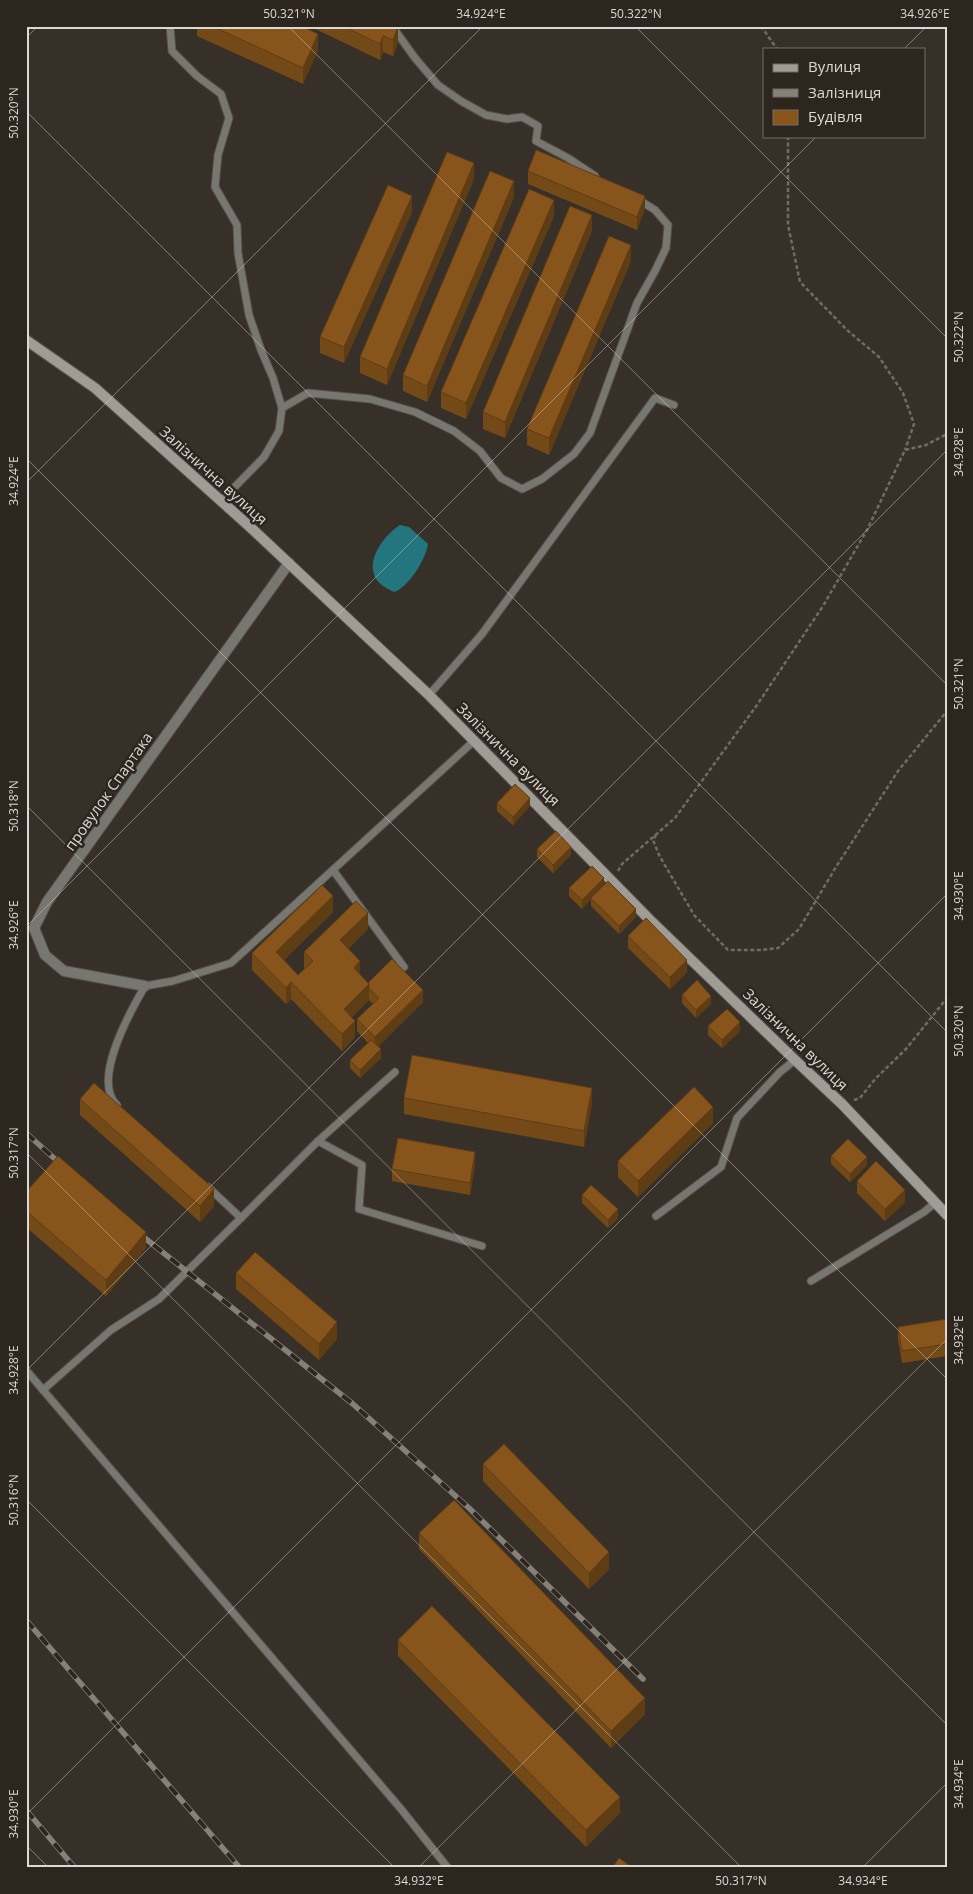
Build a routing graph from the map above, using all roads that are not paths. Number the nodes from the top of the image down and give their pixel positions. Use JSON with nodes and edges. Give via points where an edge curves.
{"nodes":[{"id":1,"x":170,"y":26,"type":"edge"},
{"id":2,"x":392,"y":26,"type":"edge"},
{"id":3,"x":602,"y":180,"type":"edge"},
{"id":4,"x":635,"y":198,"type":"edge"},
{"id":5,"x":26,"y":340,"type":"edge"},
{"id":6,"x":674,"y":405,"type":"dead end"},
{"id":7,"x":282,"y":408,"type":"junction"},
{"id":8,"x":221,"y":501,"type":"junction"},
{"id":9,"x":289,"y":563,"type":"junction"},
{"id":10,"x":429,"y":695,"type":"junction"},
{"id":11,"x":475,"y":740,"type":"junction"},
{"id":12,"x":333,"y":870,"type":"junction"},
{"id":13,"x":404,"y":967,"type":"dead end"},
{"id":14,"x":145,"y":986,"type":"junction"},
{"id":15,"x":795,"y":1060,"type":"junction"},
{"id":16,"x":395,"y":1072,"type":"dead end"},
{"id":17,"x":120,"y":1108,"type":"edge"},
{"id":18,"x":318,"y":1141,"type":"junction"},
{"id":19,"x":198,"y":1179,"type":"edge"},
{"id":20,"x":936,"y":1203,"type":"junction"},
{"id":21,"x":947,"y":1214,"type":"edge"},
{"id":22,"x":656,"y":1216,"type":"dead end"},
{"id":23,"x":241,"y":1218,"type":"junction"},
{"id":24,"x":482,"y":1246,"type":"dead end"},
{"id":25,"x":812,"y":1281,"type":"dead end"},
{"id":26,"x":26,"y":1370,"type":"edge"},
{"id":27,"x":43,"y":1390,"type":"junction"},
{"id":28,"x":448,"y":1868,"type":"edge"}],
"edges":[{"from":1,"to":7,"type":"lane","via":[[172,51],[220,94],[229,118],[218,155],[215,186],[237,225],[238,253],[249,315]]},
{"from":2,"to":3,"type":"lane","via":[[438,85],[486,115],[507,119],[522,117],[538,126],[536,141]]},
{"from":4,"to":7,"type":"lane","via":[[655,210],[668,225],[666,248],[636,303],[590,433],[574,454],[542,479],[522,489],[501,478],[480,451],[454,431],[415,412],[370,399],[308,393]]},
{"from":5,"to":8,"type":"street","name":"Залізнична вулиця","via":[[95,388]]},
{"from":6,"to":10,"type":"lane","via":[[655,398],[482,634]]},
{"from":7,"to":8,"type":"lane","via":[[278,431],[264,457]]},
{"from":8,"to":9,"type":"street","name":"Залізнична вулиця"},
{"from":9,"to":10,"type":"street","name":"Залізнична вулиця"},
{"from":9,"to":14,"type":"street","name":"провулок Спартака","via":[[47,902],[34,928],[45,955],[64,972]]},
{"from":10,"to":11,"type":"street","name":"Залізнична вулиця"},
{"from":11,"to":12,"type":"lane"},
{"from":11,"to":15,"type":"street","name":"Залізнична вулиця","via":[[612,881]]},
{"from":12,"to":13,"type":"lane"},
{"from":12,"to":14,"type":"lane","via":[[231,963],[174,981]]},
{"from":14,"to":17,"type":"lane","via":[[127,1018],[107,1081],[113,1101]]},
{"from":15,"to":20,"type":"street","name":"Залізнична вулиця","via":[[842,1104]]},
{"from":15,"to":22,"type":"lane","via":[[737,1118],[721,1167]]},
{"from":16,"to":18,"type":"lane"},
{"from":18,"to":23,"type":"lane"},
{"from":18,"to":24,"type":"lane","via":[[362,1165],[359,1209]]},
{"from":19,"to":23,"type":"lane"},
{"from":20,"to":21,"type":"street","name":"Залізнична вулиця"},
{"from":20,"to":25,"type":"lane"},
{"from":23,"to":27,"type":"lane","via":[[159,1299],[111,1330]]},
{"from":26,"to":27,"type":"lane"},
{"from":27,"to":28,"type":"lane"}]}
